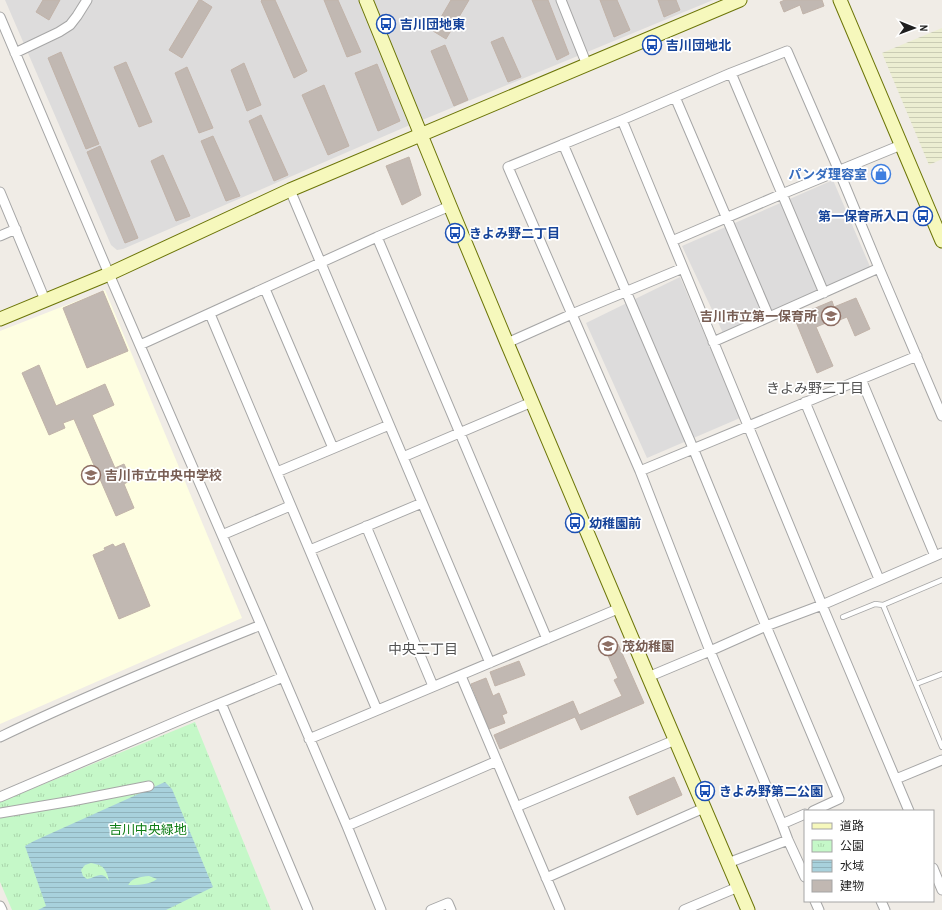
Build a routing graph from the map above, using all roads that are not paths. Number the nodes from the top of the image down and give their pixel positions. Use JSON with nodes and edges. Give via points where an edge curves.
{"nodes":[{"id":1,"x":87,"y":0,"type":"edge"},
{"id":2,"x":366,"y":0,"type":"edge"},
{"id":3,"x":561,"y":0,"type":"edge"},
{"id":4,"x":740,"y":0,"type":"edge"},
{"id":5,"x":840,"y":0,"type":"edge"},
{"id":6,"x":0,"y":17,"type":"edge"},
{"id":7,"x":15,"y":53,"type":"junction"},
{"id":8,"x":587,"y":65,"type":"junction"},
{"id":9,"x":731,"y":72,"type":"junction"},
{"id":10,"x":675,"y":97,"type":"junction"},
{"id":11,"x":622,"y":120,"type":"junction"},
{"id":12,"x":421,"y":134,"type":"junction"},
{"id":13,"x":563,"y":144,"type":"junction"},
{"id":14,"x":901,"y":145,"type":"junction"},
{"id":15,"x":839,"y":171,"type":"junction"},
{"id":16,"x":290,"y":190,"type":"junction"},
{"id":17,"x":0,"y":192,"type":"edge"},
{"id":18,"x":782,"y":194,"type":"junction"},
{"id":19,"x":450,"y":206,"type":"junction"},
{"id":20,"x":727,"y":218,"type":"junction"},
{"id":21,"x":16,"y":229,"type":"junction"},
{"id":22,"x":0,"y":236,"type":"edge"},
{"id":23,"x":377,"y":237,"type":"junction"},
{"id":24,"x":672,"y":241,"type":"junction"},
{"id":25,"x":942,"y":241,"type":"edge"},
{"id":26,"x":321,"y":263,"type":"junction"},
{"id":27,"x":683,"y":268,"type":"junction"},
{"id":28,"x":879,"y":268,"type":"junction"},
{"id":29,"x":109,"y":274,"type":"junction"},
{"id":30,"x":265,"y":288,"type":"junction"},
{"id":31,"x":625,"y":292,"type":"junction"},
{"id":32,"x":824,"y":293,"type":"junction"},
{"id":33,"x":45,"y":300,"type":"junction"},
{"id":34,"x":210,"y":314,"type":"junction"},
{"id":35,"x":572,"y":314,"type":"junction"},
{"id":36,"x":769,"y":317,"type":"junction"},
{"id":37,"x":0,"y":319,"type":"edge"},
{"id":38,"x":713,"y":342,"type":"junction"},
{"id":39,"x":507,"y":343,"type":"junction"},
{"id":40,"x":140,"y":345,"type":"junction"},
{"id":41,"x":917,"y":356,"type":"junction"},
{"id":42,"x":861,"y":379,"type":"junction"},
{"id":43,"x":532,"y":402,"type":"junction"},
{"id":44,"x":806,"y":402,"type":"junction"},
{"id":45,"x":942,"y":416,"type":"edge"},
{"id":46,"x":389,"y":425,"type":"junction"},
{"id":47,"x":748,"y":426,"type":"junction"},
{"id":48,"x":460,"y":432,"type":"junction"},
{"id":49,"x":333,"y":448,"type":"junction"},
{"id":50,"x":693,"y":448,"type":"junction"},
{"id":51,"x":403,"y":457,"type":"junction"},
{"id":52,"x":640,"y":471,"type":"junction"},
{"id":53,"x":277,"y":472,"type":"junction"},
{"id":54,"x":422,"y":503,"type":"junction"},
{"id":55,"x":290,"y":506,"type":"junction"},
{"id":56,"x":366,"y":526,"type":"junction"},
{"id":57,"x":222,"y":535,"type":"junction"},
{"id":58,"x":310,"y":550,"type":"junction"},
{"id":59,"x":939,"y":554,"type":"edge"},
{"id":60,"x":879,"y":580,"type":"junction"},
{"id":61,"x":942,"y":580,"type":"edge"},
{"id":62,"x":883,"y":604,"type":"junction"},
{"id":63,"x":822,"y":605,"type":"junction"},
{"id":64,"x":620,"y":608,"type":"junction"},
{"id":65,"x":843,"y":617,"type":"dead end"},
{"id":66,"x":261,"y":625,"type":"junction"},
{"id":67,"x":766,"y":626,"type":"junction"},
{"id":68,"x":547,"y":639,"type":"junction"},
{"id":69,"x":710,"y":651,"type":"junction"},
{"id":70,"x":490,"y":663,"type":"junction"},
{"id":71,"x":942,"y":674,"type":"edge"},
{"id":72,"x":461,"y":676,"type":"junction"},
{"id":73,"x":283,"y":677,"type":"junction"},
{"id":74,"x":648,"y":677,"type":"junction"},
{"id":75,"x":916,"y":684,"type":"junction"},
{"id":76,"x":433,"y":686,"type":"junction"},
{"id":77,"x":221,"y":703,"type":"junction"},
{"id":78,"x":377,"y":710,"type":"junction"},
{"id":79,"x":0,"y":737,"type":"edge"},
{"id":80,"x":309,"y":739,"type":"junction"},
{"id":81,"x":675,"y":740,"type":"junction"},
{"id":82,"x":942,"y":747,"type":"edge"},
{"id":83,"x":942,"y":760,"type":"edge"},
{"id":84,"x":496,"y":761,"type":"junction"},
{"id":85,"x":896,"y":779,"type":"junction"},
{"id":86,"x":149,"y":786,"type":"dead end"},
{"id":87,"x":0,"y":797,"type":"edge"},
{"id":88,"x":516,"y":807,"type":"junction"},
{"id":89,"x":704,"y":808,"type":"junction"},
{"id":90,"x":815,"y":810,"type":"edge"},
{"id":91,"x":909,"y":810,"type":"edge"},
{"id":92,"x":0,"y":813,"type":"edge"},
{"id":93,"x":804,"y":814,"type":"edge"},
{"id":94,"x":782,"y":824,"type":"junction"},
{"id":95,"x":347,"y":826,"type":"junction"},
{"id":96,"x":788,"y":840,"type":"junction"},
{"id":97,"x":728,"y":863,"type":"junction"},
{"id":98,"x":934,"y":870,"type":"edge"},
{"id":99,"x":804,"y":875,"type":"edge"},
{"id":100,"x":546,"y":878,"type":"junction"},
{"id":101,"x":738,"y":887,"type":"junction"},
{"id":102,"x":942,"y":890,"type":"edge"},
{"id":103,"x":0,"y":906,"type":"edge"},
{"id":104,"x":379,"y":909,"type":"edge"},
{"id":105,"x":2,"y":910,"type":"edge"},
{"id":106,"x":308,"y":910,"type":"edge"},
{"id":107,"x":431,"y":910,"type":"edge"},
{"id":108,"x":451,"y":910,"type":"edge"},
{"id":109,"x":560,"y":910,"type":"edge"},
{"id":110,"x":684,"y":910,"type":"edge"},
{"id":111,"x":748,"y":910,"type":"edge"}],
"edges":[{"from":1,"to":7,"type":"street","via":[[70,25]]},
{"from":2,"to":12,"type":"street"},
{"from":3,"to":8,"type":"street"},
{"from":4,"to":8,"type":"street"},
{"from":5,"to":14,"type":"street"},
{"from":6,"to":7,"type":"street"},
{"from":7,"to":29,"type":"street"},
{"from":8,"to":12,"type":"street"},
{"from":9,"to":10,"type":"street"},
{"from":9,"to":15,"type":"street","via":[[787,51]]},
{"from":9,"to":18,"type":"street"},
{"from":10,"to":11,"type":"street"},
{"from":10,"to":20,"type":"street"},
{"from":11,"to":13,"type":"street"},
{"from":11,"to":24,"type":"street"},
{"from":12,"to":16,"type":"street"},
{"from":12,"to":19,"type":"street"},
{"from":13,"to":31,"type":"street"},
{"from":13,"to":35,"type":"street","via":[[508,167]]},
{"from":14,"to":15,"type":"street"},
{"from":14,"to":25,"type":"street"},
{"from":15,"to":18,"type":"street"},
{"from":15,"to":28,"type":"street"},
{"from":16,"to":26,"type":"street"},
{"from":16,"to":29,"type":"street"},
{"from":17,"to":21,"type":"street"},
{"from":18,"to":20,"type":"street"},
{"from":18,"to":32,"type":"street"},
{"from":19,"to":23,"type":"street"},
{"from":19,"to":39,"type":"street"},
{"from":20,"to":24,"type":"street"},
{"from":20,"to":36,"type":"street"},
{"from":21,"to":22,"type":"street"},
{"from":21,"to":33,"type":"street"},
{"from":23,"to":26,"type":"street"},
{"from":23,"to":48,"type":"street"},
{"from":24,"to":27,"type":"street"},
{"from":26,"to":30,"type":"street"},
{"from":26,"to":46,"type":"street"},
{"from":27,"to":31,"type":"street"},
{"from":27,"to":38,"type":"street"},
{"from":28,"to":32,"type":"street"},
{"from":28,"to":41,"type":"street"},
{"from":29,"to":33,"type":"street"},
{"from":29,"to":40,"type":"street"},
{"from":30,"to":34,"type":"street"},
{"from":30,"to":49,"type":"street"},
{"from":31,"to":35,"type":"street"},
{"from":31,"to":50,"type":"street"},
{"from":32,"to":36,"type":"street"},
{"from":33,"to":37,"type":"street"},
{"from":34,"to":40,"type":"street"},
{"from":34,"to":53,"type":"street"},
{"from":35,"to":39,"type":"street"},
{"from":35,"to":52,"type":"street"},
{"from":36,"to":38,"type":"street"},
{"from":38,"to":47,"type":"street"},
{"from":39,"to":43,"type":"street"},
{"from":40,"to":57,"type":"street"},
{"from":41,"to":42,"type":"street"},
{"from":41,"to":45,"type":"street"},
{"from":42,"to":44,"type":"street"},
{"from":42,"to":59,"type":"street"},
{"from":43,"to":48,"type":"street"},
{"from":43,"to":64,"type":"street"},
{"from":44,"to":47,"type":"street"},
{"from":44,"to":60,"type":"street"},
{"from":46,"to":49,"type":"street"},
{"from":46,"to":51,"type":"street"},
{"from":47,"to":50,"type":"street"},
{"from":47,"to":63,"type":"street"},
{"from":48,"to":51,"type":"street"},
{"from":48,"to":68,"type":"street"},
{"from":49,"to":53,"type":"street"},
{"from":50,"to":52,"type":"street"},
{"from":50,"to":67,"type":"street"},
{"from":51,"to":54,"type":"street"},
{"from":52,"to":69,"type":"street"},
{"from":53,"to":55,"type":"street"},
{"from":54,"to":56,"type":"street"},
{"from":54,"to":70,"type":"street"},
{"from":55,"to":57,"type":"street"},
{"from":55,"to":58,"type":"street"},
{"from":56,"to":58,"type":"street"},
{"from":56,"to":76,"type":"street"},
{"from":57,"to":66,"type":"street"},
{"from":58,"to":78,"type":"street"},
{"from":59,"to":60,"type":"street"},
{"from":60,"to":63,"type":"street"},
{"from":61,"to":62,"type":"lane"},
{"from":62,"to":65,"type":"lane","via":[[875,604]]},
{"from":62,"to":75,"type":"lane"},
{"from":63,"to":67,"type":"street"},
{"from":63,"to":85,"type":"street"},
{"from":64,"to":68,"type":"street"},
{"from":64,"to":74,"type":"street"},
{"from":66,"to":73,"type":"street"},
{"from":66,"to":79,"type":"street","via":[[101,691]]},
{"from":67,"to":69,"type":"street"},
{"from":67,"to":90,"type":"street","via":[[839,799]]},
{"from":68,"to":70,"type":"street"},
{"from":69,"to":74,"type":"street"},
{"from":69,"to":94,"type":"street"},
{"from":70,"to":72,"type":"street"},
{"from":71,"to":75,"type":"lane"},
{"from":72,"to":76,"type":"street"},
{"from":72,"to":84,"type":"street"},
{"from":73,"to":77,"type":"street"},
{"from":73,"to":80,"type":"street"},
{"from":74,"to":81,"type":"street"},
{"from":75,"to":82,"type":"lane"},
{"from":76,"to":78,"type":"street"},
{"from":77,"to":87,"type":"street"},
{"from":77,"to":106,"type":"street"},
{"from":78,"to":80,"type":"street"},
{"from":80,"to":95,"type":"street"},
{"from":81,"to":88,"type":"street"},
{"from":81,"to":89,"type":"street"},
{"from":83,"to":85,"type":"street"},
{"from":84,"to":88,"type":"street"},
{"from":84,"to":95,"type":"street"},
{"from":85,"to":91,"type":"street"},
{"from":86,"to":92,"type":"street"},
{"from":88,"to":100,"type":"street"},
{"from":89,"to":97,"type":"street"},
{"from":89,"to":100,"type":"street"},
{"from":93,"to":94,"type":"street"},
{"from":94,"to":96,"type":"street"},
{"from":95,"to":104,"type":"street"},
{"from":96,"to":97,"type":"street"},
{"from":96,"to":99,"type":"street"},
{"from":97,"to":101,"type":"street"},
{"from":98,"to":102,"type":"street"},
{"from":100,"to":109,"type":"street"},
{"from":101,"to":110,"type":"street"},
{"from":101,"to":111,"type":"street"},
{"from":103,"to":105,"type":"street"},
{"from":107,"to":108,"type":"street","via":[[448,903]]}]}
